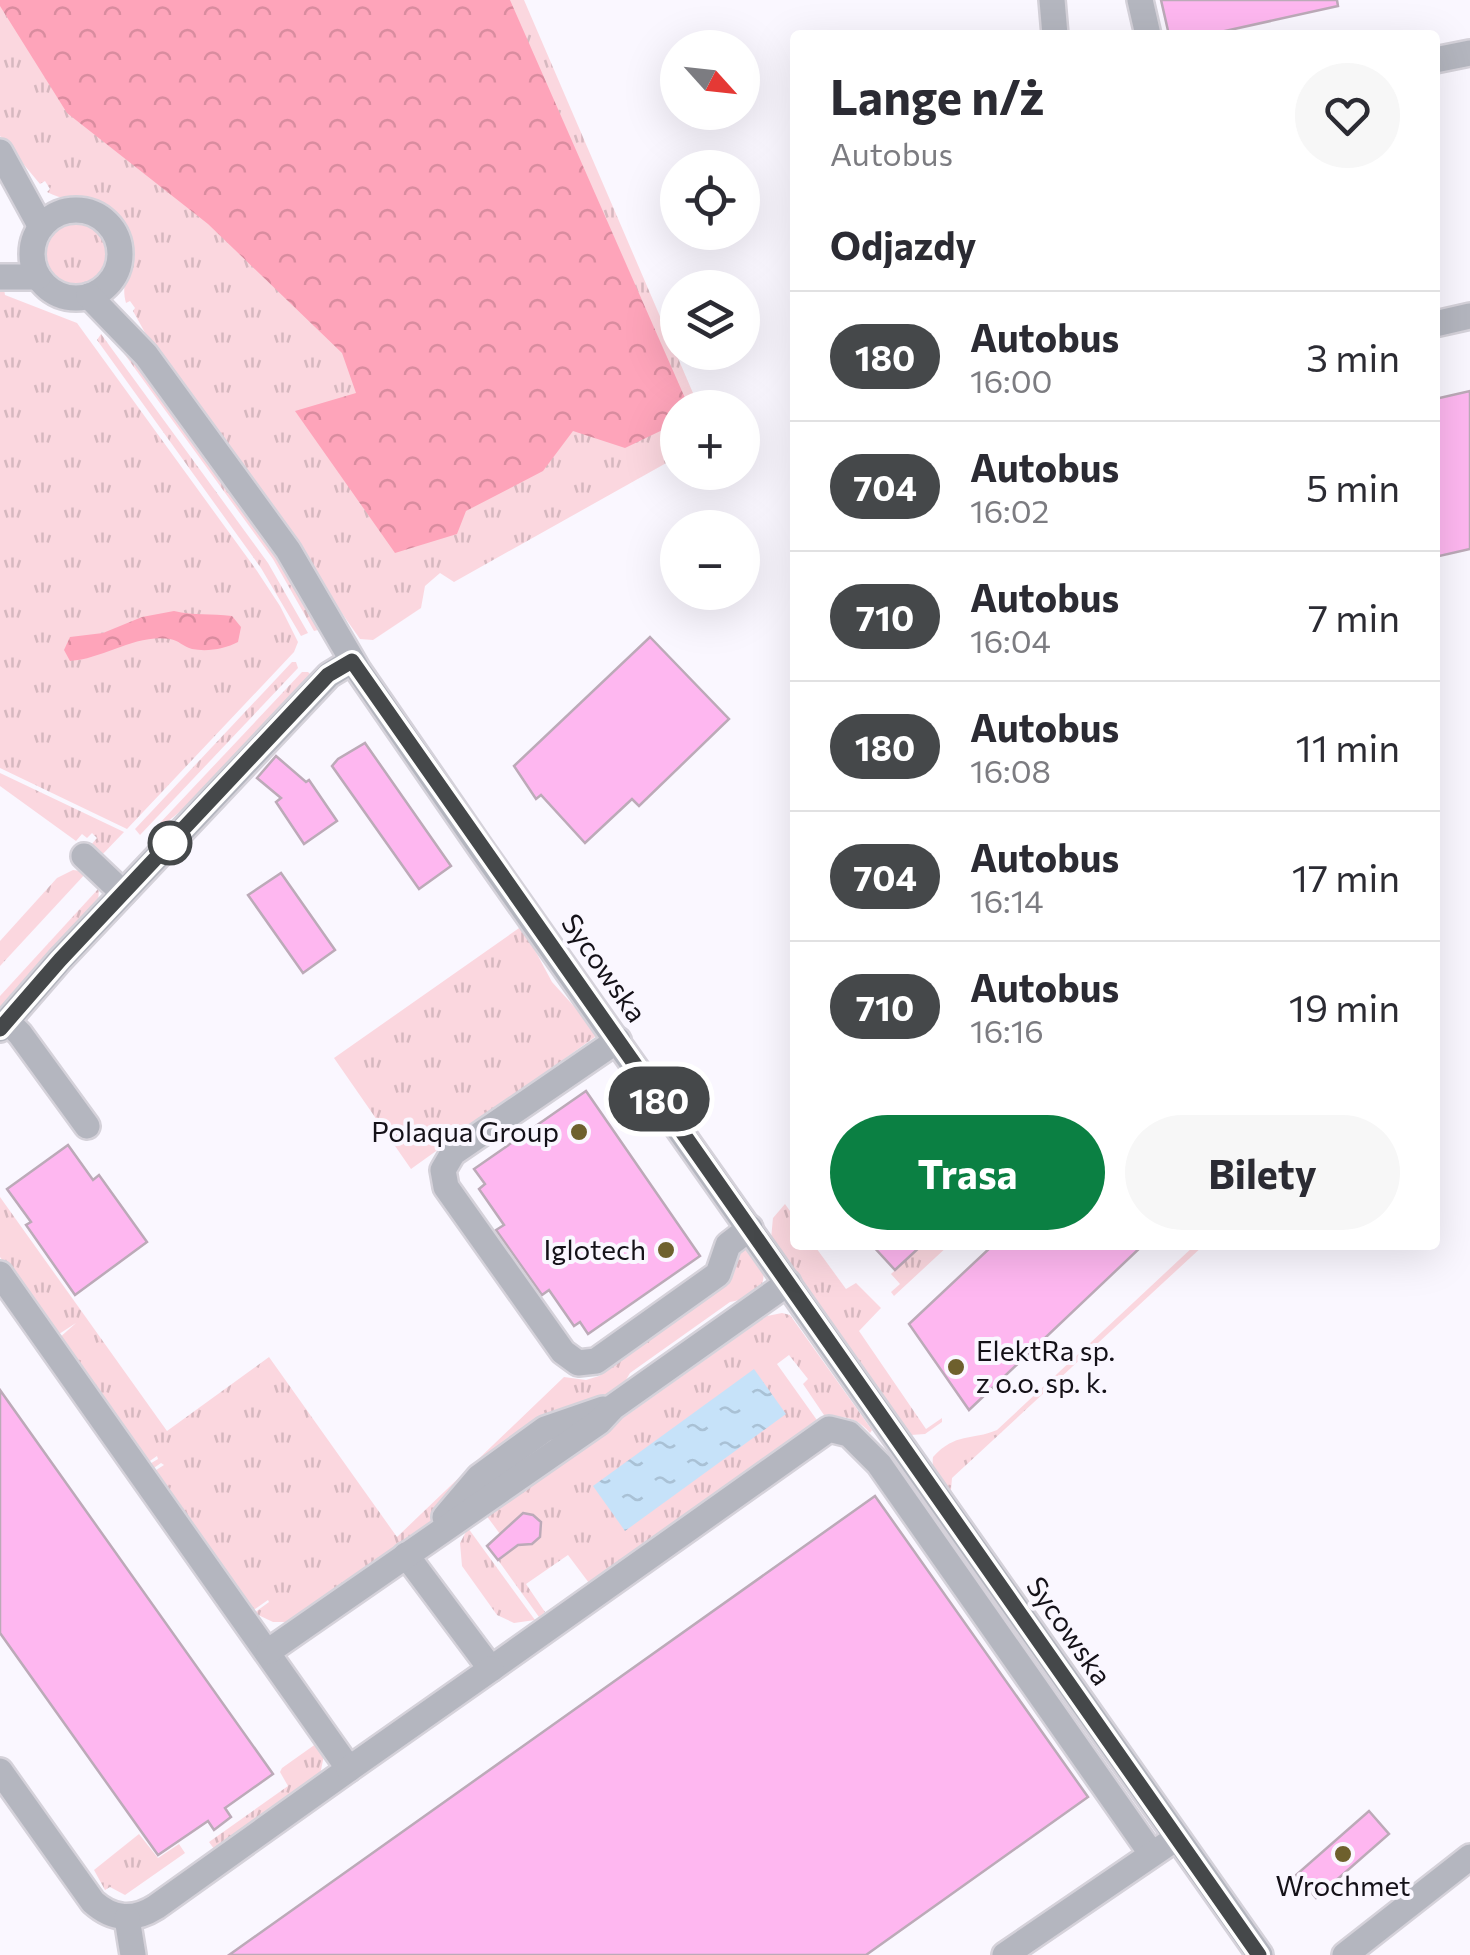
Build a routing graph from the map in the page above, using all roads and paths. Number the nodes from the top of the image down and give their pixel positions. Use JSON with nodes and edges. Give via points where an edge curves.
{"nodes":[{"id":1,"x":1052,"y":0,"type":"edge"},
{"id":2,"x":1140,"y":0,"type":"edge"},
{"id":3,"x":1055,"y":30,"type":"edge"},
{"id":4,"x":1147,"y":30,"type":"edge"},
{"id":5,"x":1470,"y":52,"type":"edge"},
{"id":6,"x":1440,"y":59,"type":"edge"},
{"id":7,"x":3,"y":156,"type":"edge"},
{"id":8,"x":45,"y":229,"type":"junction"},
{"id":9,"x":0,"y":265,"type":"edge"},
{"id":10,"x":38,"y":276,"type":"junction"},
{"id":11,"x":0,"y":277,"type":"edge"},
{"id":12,"x":112,"y":280,"type":"junction"},
{"id":13,"x":89,"y":296,"type":"junction"},
{"id":14,"x":1470,"y":316,"type":"edge"},
{"id":15,"x":1440,"y":323,"type":"edge"},
{"id":16,"x":146,"y":355,"type":"junction"},
{"id":17,"x":352,"y":661,"type":"junction"},
{"id":18,"x":84,"y":856,"type":"dead end"},
{"id":19,"x":123,"y":892,"type":"junction"},
{"id":20,"x":3,"y":1025,"type":"edge"},
{"id":21,"x":618,"y":1040,"type":"junction"},
{"id":22,"x":87,"y":1126,"type":"dead end"},
{"id":23,"x":750,"y":1228,"type":"junction"},
{"id":24,"x":0,"y":1274,"type":"edge"},
{"id":25,"x":788,"y":1283,"type":"junction"},
{"id":26,"x":406,"y":1555,"type":"junction"},
{"id":27,"x":269,"y":1652,"type":"junction"},
{"id":28,"x":490,"y":1669,"type":"junction"},
{"id":29,"x":349,"y":1769,"type":"junction"},
{"id":30,"x":0,"y":1772,"type":"edge"},
{"id":31,"x":1178,"y":1838,"type":"junction"},
{"id":32,"x":1151,"y":1852,"type":"junction"},
{"id":33,"x":1470,"y":1858,"type":"edge"},
{"id":34,"x":127,"y":1918,"type":"junction"},
{"id":35,"x":133,"y":1955,"type":"edge"},
{"id":36,"x":1005,"y":1955,"type":"edge"},
{"id":37,"x":1260,"y":1955,"type":"edge"},
{"id":38,"x":1345,"y":1955,"type":"edge"}],
"edges":[{"from":1,"to":3,"type":"street"},
{"from":2,"to":4,"type":"street"},
{"from":5,"to":6,"type":"street"},
{"from":7,"to":8,"type":"street"},
{"from":8,"to":9,"type":"street"},
{"from":8,"to":10,"type":"street"},
{"from":8,"to":12,"type":"street","via":[[84,210],[104,220],[117,238],[120,260]]},
{"from":10,"to":11,"type":"street"},
{"from":10,"to":13,"type":"street","via":[[60,295]]},
{"from":12,"to":13,"type":"street"},
{"from":12,"to":16,"type":"street","name":"Sycowska"},
{"from":13,"to":16,"type":"street","name":"Sycowska"},
{"from":14,"to":15,"type":"street"},
{"from":16,"to":17,"type":"street","name":"Sycowska","via":[[300,568]]},
{"from":17,"to":19,"type":"street","via":[[328,675]]},
{"from":17,"to":21,"type":"street","name":"Sycowska"},
{"from":18,"to":19,"type":"street"},
{"from":19,"to":20,"type":"street"},
{"from":20,"to":22,"type":"street","via":[[20,1034]]},
{"from":21,"to":23,"type":"street","name":"Sycowska"},
{"from":21,"to":23,"type":"street","via":[[453,1153],[444,1170],[446,1187],[563,1352],[578,1363],[596,1361],[718,1274],[728,1245]]},
{"from":23,"to":25,"type":"street","name":"Sycowska"},
{"from":24,"to":27,"type":"street"},
{"from":25,"to":26,"type":"street"},
{"from":25,"to":31,"type":"street","name":"Sycowska"},
{"from":26,"to":27,"type":"street"},
{"from":26,"to":28,"type":"street"},
{"from":27,"to":29,"type":"street"},
{"from":28,"to":29,"type":"street"},
{"from":28,"to":32,"type":"street","via":[[828,1429],[849,1434],[879,1464]]},
{"from":29,"to":34,"type":"street","via":[[156,1907]]},
{"from":30,"to":34,"type":"street","via":[[93,1902]]},
{"from":31,"to":32,"type":"street"},
{"from":31,"to":37,"type":"street","name":"Sycowska"},
{"from":32,"to":36,"type":"street"},
{"from":33,"to":38,"type":"street"},
{"from":34,"to":35,"type":"street"}]}
